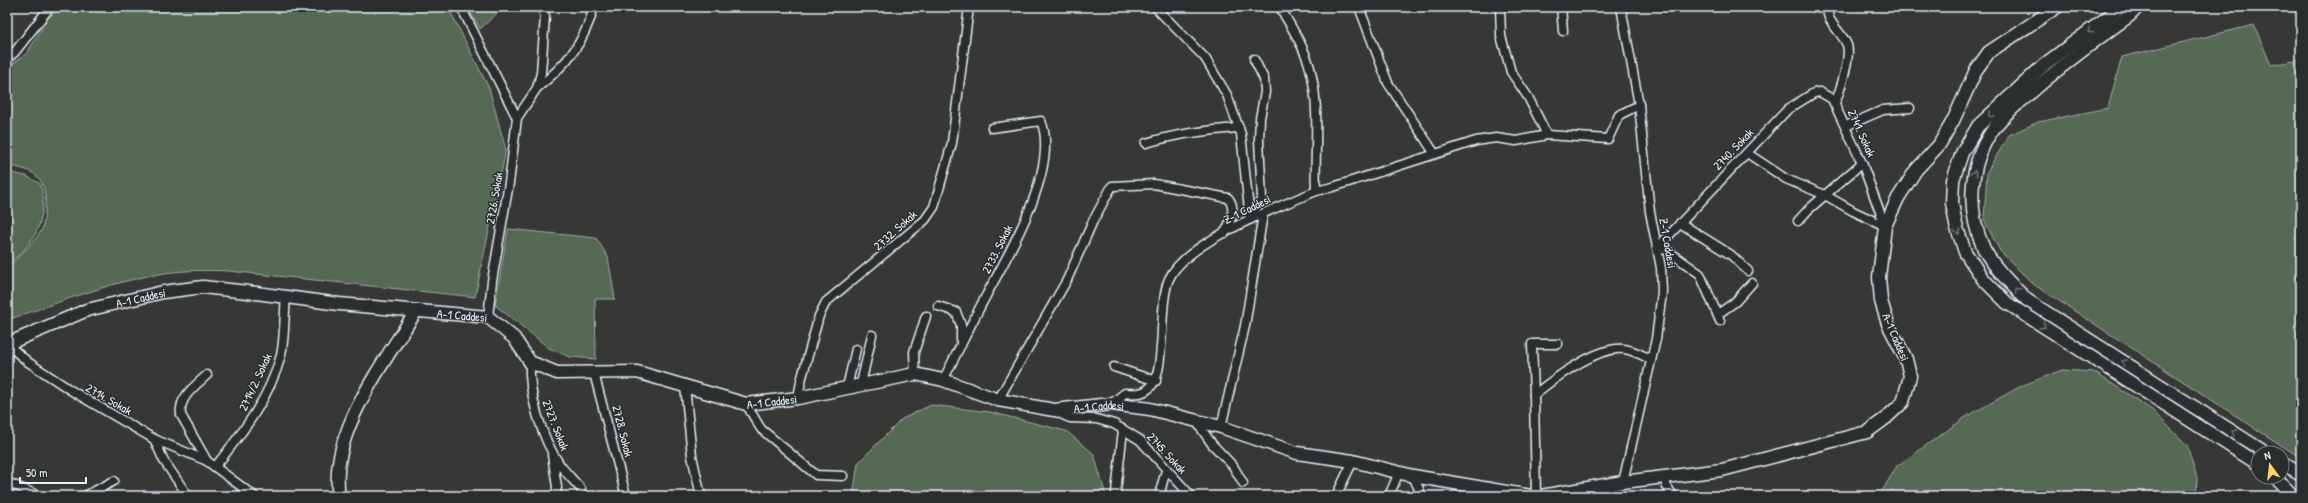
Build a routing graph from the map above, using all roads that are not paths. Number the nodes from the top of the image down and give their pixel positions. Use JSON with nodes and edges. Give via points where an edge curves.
{"nodes":[{"id":1,"x":50,"y":7,"type":"edge"},
{"id":2,"x":461,"y":7,"type":"edge"},
{"id":3,"x":542,"y":7,"type":"edge"},
{"id":4,"x":594,"y":7,"type":"edge"},
{"id":5,"x":969,"y":7,"type":"edge"},
{"id":6,"x":1154,"y":7,"type":"edge"},
{"id":7,"x":1280,"y":7,"type":"edge"},
{"id":8,"x":1360,"y":7,"type":"edge"},
{"id":9,"x":1500,"y":7,"type":"edge"},
{"id":10,"x":1561,"y":7,"type":"edge"},
{"id":11,"x":1621,"y":7,"type":"edge"},
{"id":12,"x":1827,"y":7,"type":"edge"},
{"id":13,"x":2057,"y":7,"type":"edge"},
{"id":14,"x":2121,"y":7,"type":"edge"},
{"id":15,"x":2138,"y":7,"type":"edge"},
{"id":16,"x":1563,"y":31,"type":"dead end"},
{"id":17,"x":7,"y":58,"type":"edge"},
{"id":18,"x":1254,"y":59,"type":"dead end"},
{"id":19,"x":537,"y":88,"type":"junction"},
{"id":20,"x":1835,"y":103,"type":"junction"},
{"id":21,"x":1639,"y":105,"type":"junction"},
{"id":22,"x":1910,"y":108,"type":"dead end"},
{"id":23,"x":517,"y":118,"type":"junction"},
{"id":24,"x":1846,"y":126,"type":"junction"},
{"id":25,"x":992,"y":128,"type":"dead end"},
{"id":26,"x":1239,"y":128,"type":"junction"},
{"id":27,"x":1547,"y":135,"type":"junction"},
{"id":28,"x":1146,"y":143,"type":"dead end"},
{"id":29,"x":1747,"y":153,"type":"junction"},
{"id":30,"x":1435,"y":154,"type":"junction"},
{"id":31,"x":1862,"y":163,"type":"junction"},
{"id":32,"x":1316,"y":191,"type":"junction"},
{"id":33,"x":1825,"y":195,"type":"junction"},
{"id":34,"x":1263,"y":214,"type":"junction"},
{"id":35,"x":1250,"y":220,"type":"junction"},
{"id":36,"x":1798,"y":221,"type":"dead end"},
{"id":37,"x":1680,"y":223,"type":"junction"},
{"id":38,"x":1885,"y":226,"type":"junction"},
{"id":39,"x":1225,"y":233,"type":"junction"},
{"id":40,"x":1659,"y":246,"type":"junction"},
{"id":41,"x":1748,"y":271,"type":"dead end"},
{"id":42,"x":1752,"y":283,"type":"dead end"},
{"id":43,"x":286,"y":297,"type":"junction"},
{"id":44,"x":938,"y":306,"type":"dead end"},
{"id":45,"x":416,"y":311,"type":"junction"},
{"id":46,"x":926,"y":316,"type":"dead end"},
{"id":47,"x":488,"y":317,"type":"junction"},
{"id":48,"x":872,"y":335,"type":"dead end"},
{"id":49,"x":7,"y":344,"type":"edge"},
{"id":50,"x":1558,"y":344,"type":"dead end"},
{"id":51,"x":961,"y":348,"type":"junction"},
{"id":52,"x":856,"y":349,"type":"dead end"},
{"id":53,"x":1650,"y":359,"type":"junction"},
{"id":54,"x":530,"y":362,"type":"junction"},
{"id":55,"x":1114,"y":367,"type":"dead end"},
{"id":56,"x":594,"y":373,"type":"junction"},
{"id":57,"x":915,"y":374,"type":"junction"},
{"id":58,"x":207,"y":375,"type":"dead end"},
{"id":59,"x":943,"y":380,"type":"junction"},
{"id":60,"x":1156,"y":381,"type":"junction"},
{"id":61,"x":861,"y":384,"type":"junction"},
{"id":62,"x":685,"y":386,"type":"junction"},
{"id":63,"x":847,"y":387,"type":"junction"},
{"id":64,"x":1534,"y":395,"type":"junction"},
{"id":65,"x":798,"y":398,"type":"junction"},
{"id":66,"x":998,"y":400,"type":"junction"},
{"id":67,"x":746,"y":404,"type":"junction"},
{"id":68,"x":1111,"y":404,"type":"junction"},
{"id":69,"x":1054,"y":410,"type":"junction"},
{"id":70,"x":1196,"y":421,"type":"junction"},
{"id":71,"x":1221,"y":427,"type":"junction"},
{"id":72,"x":1123,"y":430,"type":"junction"},
{"id":73,"x":154,"y":439,"type":"junction"},
{"id":74,"x":2254,"y":445,"type":"edge"},
{"id":75,"x":551,"y":450,"type":"junction"},
{"id":76,"x":2250,"y":459,"type":"edge"},
{"id":77,"x":206,"y":461,"type":"junction"},
{"id":78,"x":1353,"y":462,"type":"junction"},
{"id":79,"x":215,"y":466,"type":"junction"},
{"id":80,"x":2290,"y":468,"type":"edge"},
{"id":81,"x":1166,"y":470,"type":"junction"},
{"id":82,"x":1399,"y":472,"type":"junction"},
{"id":83,"x":2299,"y":474,"type":"edge"},
{"id":84,"x":843,"y":476,"type":"dead end"},
{"id":85,"x":1413,"y":476,"type":"junction"},
{"id":86,"x":1665,"y":476,"type":"junction"},
{"id":87,"x":114,"y":481,"type":"dead end"},
{"id":88,"x":7,"y":482,"type":"edge"},
{"id":89,"x":1623,"y":482,"type":"junction"},
{"id":90,"x":1242,"y":483,"type":"dead end"},
{"id":91,"x":2283,"y":485,"type":"edge"},
{"id":92,"x":580,"y":489,"type":"dead end"},
{"id":93,"x":2292,"y":495,"type":"edge"},
{"id":94,"x":39,"y":496,"type":"edge"},
{"id":95,"x":85,"y":496,"type":"edge"},
{"id":96,"x":188,"y":496,"type":"edge"},
{"id":97,"x":254,"y":496,"type":"edge"},
{"id":98,"x":339,"y":496,"type":"edge"},
{"id":99,"x":556,"y":496,"type":"edge"},
{"id":100,"x":626,"y":496,"type":"edge"},
{"id":101,"x":701,"y":496,"type":"edge"},
{"id":102,"x":1118,"y":496,"type":"edge"},
{"id":103,"x":1159,"y":496,"type":"edge"},
{"id":104,"x":1190,"y":496,"type":"edge"},
{"id":105,"x":1336,"y":496,"type":"edge"},
{"id":106,"x":1389,"y":496,"type":"edge"},
{"id":107,"x":1422,"y":496,"type":"edge"},
{"id":108,"x":1531,"y":496,"type":"edge"},
{"id":109,"x":1536,"y":496,"type":"edge"},
{"id":110,"x":1541,"y":496,"type":"edge"},
{"id":111,"x":1674,"y":496,"type":"edge"}],
"edges":[{"from":1,"to":17,"type":"street","via":[[14,53]]},
{"from":2,"to":23,"type":"street"},
{"from":3,"to":19,"type":"street","name":"2726. Sokak","via":[[545,16],[544,47],[542,73]]},
{"from":4,"to":19,"type":"street","name":"2726. Sokak","via":[[588,30],[578,47],[551,77]]},
{"from":5,"to":65,"type":"street","name":"2732. Sokak","via":[[952,143],[934,207],[925,220],[826,302],[819,316]]},
{"from":6,"to":26,"type":"street","via":[[1205,58],[1227,95]]},
{"from":7,"to":32,"type":"street","via":[[1308,60],[1313,77]]},
{"from":8,"to":30,"type":"street","via":[[1388,83]]},
{"from":9,"to":27,"type":"street","via":[[1501,36],[1511,72],[1528,96]]},
{"from":10,"to":16,"type":"street"},
{"from":11,"to":21,"type":"street","name":"Z-1 Caddesi"},
{"from":12,"to":20,"type":"street","name":"2741. Sokak","via":[[1827,14],[1847,47]]},
{"from":13,"to":38,"type":"main road","name":"A-1 Caddesi","via":[[1989,52],[1976,70],[1953,121],[1939,144],[1906,184]]},
{"from":14,"to":76,"type":"main road","one_way":true,"via":[[2046,64],[1978,126],[1962,153],[1953,180],[1952,203],[1956,225],[1964,252],[1983,279],[2007,303]]},
{"from":74,"to":15,"type":"main road","one_way":true,"via":[[2027,300],[2003,276],[1984,249],[1976,222],[1972,200],[1973,177],[1982,150],[1998,123],[2065,61]]},
{"from":18,"to":35,"type":"street","via":[[1264,78],[1259,140],[1262,198]]},
{"from":19,"to":23,"type":"street","name":"2726. Sokak"},
{"from":20,"to":24,"type":"street","name":"2741. Sokak"},
{"from":20,"to":29,"type":"street","name":"2740. Sokak","via":[[1827,94],[1820,92],[1806,96],[1788,109]]},
{"from":21,"to":27,"type":"street","name":"Z-1 Caddesi","via":[[1619,115],[1608,139]]},
{"from":21,"to":40,"type":"street","name":"Z-1 Caddesi","via":[[1650,212]]},
{"from":22,"to":24,"type":"street","via":[[1883,110]]},
{"from":23,"to":47,"type":"street","name":"2726. Sokak","via":[[510,183]]},
{"from":24,"to":31,"type":"street","name":"2741. Sokak"},
{"from":25,"to":51,"type":"street","name":"2733. Sokak","via":[[1041,122],[1045,130],[1044,150],[1037,191],[1008,260],[993,283]]},
{"from":26,"to":28,"type":"street","via":[[1168,136]]},
{"from":26,"to":35,"type":"street"},
{"from":27,"to":30,"type":"street","name":"Z-1 Caddesi","via":[[1516,141],[1496,138],[1476,141]]},
{"from":29,"to":33,"type":"street","via":[[1786,179]]},
{"from":29,"to":37,"type":"street","name":"2740. Sokak"},
{"from":30,"to":32,"type":"street","name":"Z-1 Caddesi"},
{"from":31,"to":33,"type":"street"},
{"from":31,"to":38,"type":"street","name":"2741. Sokak"},
{"from":32,"to":34,"type":"street","name":"Z-1 Caddesi"},
{"from":33,"to":36,"type":"street"},
{"from":33,"to":38,"type":"street"},
{"from":34,"to":35,"type":"street","name":"Z-1 Caddesi"},
{"from":34,"to":71,"type":"street","via":[[1245,326]]},
{"from":35,"to":39,"type":"street","name":"Z-1 Caddesi"},
{"from":37,"to":40,"type":"street","name":"2740. Sokak"},
{"from":37,"to":41,"type":"street","via":[[1731,256]]},
{"from":38,"to":86,"type":"main road","name":"A-1 Caddesi","via":[[1879,277],[1881,301],[1888,324],[1906,359],[1910,376],[1903,402],[1867,432],[1722,470]]},
{"from":39,"to":60,"type":"street","name":"Z-1 Caddesi","via":[[1192,253],[1170,278],[1162,308],[1161,362]]},
{"from":39,"to":66,"type":"street","via":[[1232,216],[1232,206],[1228,198],[1154,184],[1112,186],[1068,280]]},
{"from":40,"to":42,"type":"street","via":[[1700,274],[1719,318]]},
{"from":40,"to":53,"type":"street","name":"Z-1 Caddesi","via":[[1662,292],[1656,339]]},
{"from":43,"to":45,"type":"main road","name":"A-1 Caddesi"},
{"from":43,"to":49,"type":"main road","name":"A-1 Caddesi","via":[[202,287],[163,292],[87,310]]},
{"from":43,"to":79,"type":"street","name":"2714/2. Sokak","via":[[281,355],[265,394],[244,430]]},
{"from":44,"to":51,"type":"street","via":[[956,312],[961,325]]},
{"from":45,"to":47,"type":"main road","name":"A-1 Caddesi"},
{"from":45,"to":98,"type":"main road","via":[[357,408],[345,434],[340,455]]},
{"from":46,"to":57,"type":"street","via":[[914,352]]},
{"from":47,"to":54,"type":"main road","name":"A-1 Caddesi","via":[[514,338]]},
{"from":48,"to":61,"type":"street"},
{"from":49,"to":73,"type":"street","name":"2714. Sokak","via":[[28,362],[72,391]]},
{"from":50,"to":64,"type":"street","via":[[1532,344]]},
{"from":51,"to":59,"type":"street","name":"2733. Sokak"},
{"from":52,"to":63,"type":"street"},
{"from":53,"to":64,"type":"street","via":[[1623,349],[1603,353],[1579,363],[1553,379]]},
{"from":53,"to":89,"type":"street","name":"Z-1 Caddesi"},
{"from":54,"to":56,"type":"main road","name":"A-1 Caddesi","via":[[557,372]]},
{"from":54,"to":75,"type":"street","name":"2727. Sokak","via":[[530,386]]},
{"from":55,"to":60,"type":"street"},
{"from":56,"to":62,"type":"main road","name":"A-1 Caddesi","via":[[637,372]]},
{"from":56,"to":100,"type":"street","name":"2728. Sokak"},
{"from":57,"to":59,"type":"main road","name":"A-1 Caddesi"},
{"from":57,"to":61,"type":"main road","name":"A-1 Caddesi"},
{"from":58,"to":77,"type":"street","via":[[183,399],[180,407],[181,415]]},
{"from":59,"to":66,"type":"main road","name":"A-1 Caddesi"},
{"from":60,"to":68,"type":"street","via":[[1149,389],[1136,394],[1125,393]]},
{"from":61,"to":63,"type":"main road","name":"A-1 Caddesi"},
{"from":62,"to":67,"type":"main road","name":"A-1 Caddesi"},
{"from":62,"to":101,"type":"street","via":[[692,456]]},
{"from":63,"to":65,"type":"main road","name":"A-1 Caddesi"},
{"from":64,"to":109,"type":"street"},
{"from":65,"to":67,"type":"main road","name":"A-1 Caddesi"},
{"from":66,"to":69,"type":"main road","name":"A-1 Caddesi"},
{"from":67,"to":84,"type":"street","via":[[761,429],[816,475]]},
{"from":68,"to":69,"type":"main road","name":"A-1 Caddesi"},
{"from":68,"to":70,"type":"main road","name":"A-1 Caddesi","via":[[1150,408]]},
{"from":69,"to":72,"type":"street","name":"2745. Sokak","via":[[1070,418],[1096,419],[1114,424]]},
{"from":70,"to":71,"type":"main road","name":"A-1 Caddesi"},
{"from":70,"to":90,"type":"street","via":[[1212,444],[1233,466]]},
{"from":71,"to":78,"type":"main road","name":"A-1 Caddesi","via":[[1297,453]]},
{"from":72,"to":81,"type":"street","name":"2745. Sokak","via":[[1140,440]]},
{"from":72,"to":102,"type":"street","via":[[1116,492]]},
{"from":73,"to":77,"type":"street","name":"2714. Sokak"},
{"from":73,"to":96,"type":"street","via":[[164,461]]},
{"from":75,"to":92,"type":"street","name":"2727. Sokak","via":[[560,466]]},
{"from":75,"to":99,"type":"street"},
{"from":77,"to":79,"type":"street","name":"2714. Sokak"},
{"from":78,"to":82,"type":"main road","name":"A-1 Caddesi"},
{"from":78,"to":105,"type":"street"},
{"from":79,"to":97,"type":"street","name":"2714. Sokak"},
{"from":80,"to":83,"type":"main road"},
{"from":81,"to":103,"type":"street"},
{"from":81,"to":104,"type":"street","name":"2745. Sokak"},
{"from":82,"to":85,"type":"main road","name":"A-1 Caddesi"},
{"from":82,"to":106,"type":"street"},
{"from":85,"to":107,"type":"street"},
{"from":85,"to":108,"type":"main road","name":"A-1 Caddesi"},
{"from":86,"to":89,"type":"main road","name":"A-1 Caddesi"},
{"from":86,"to":111,"type":"street","via":[[1666,485]]},
{"from":87,"to":95,"type":"street"},
{"from":88,"to":94,"type":"street"},
{"from":89,"to":110,"type":"main road","name":"A-1 Caddesi"},
{"from":91,"to":93,"type":"main road"}]}
